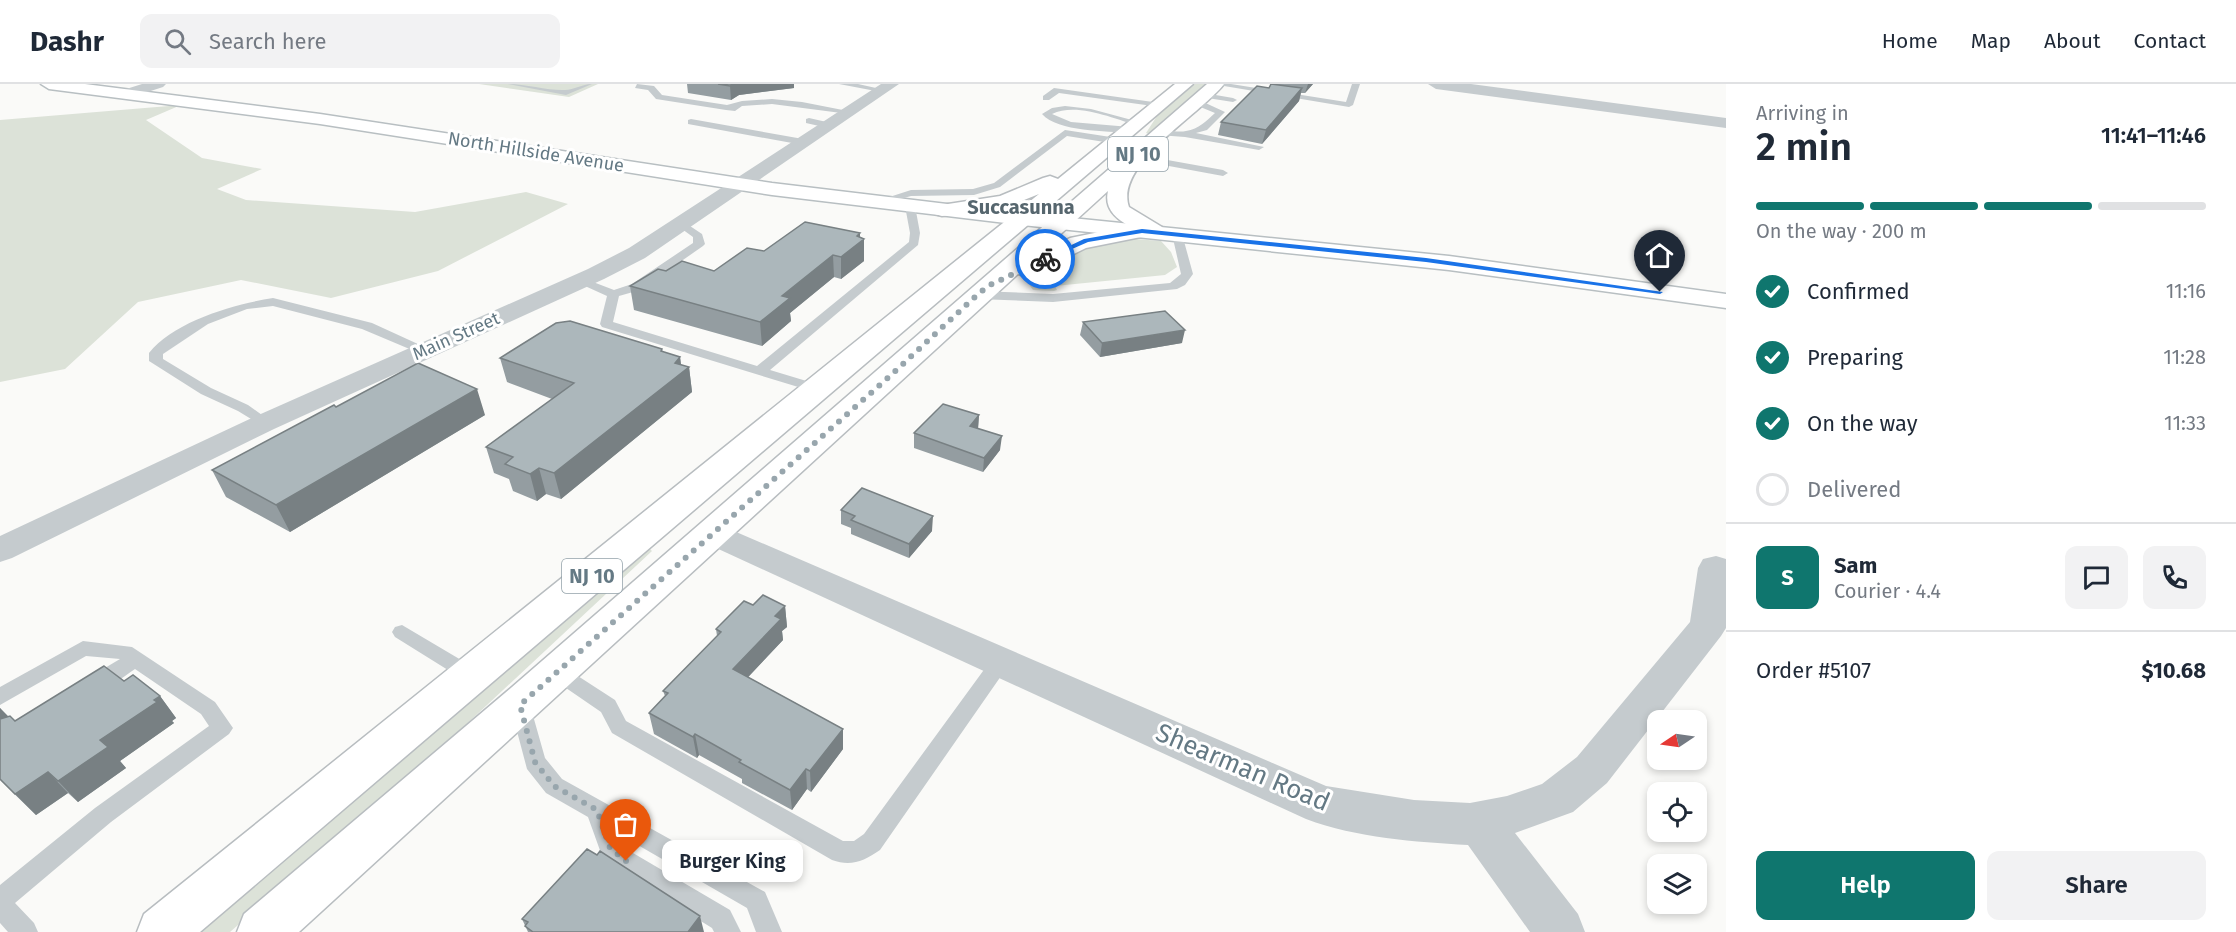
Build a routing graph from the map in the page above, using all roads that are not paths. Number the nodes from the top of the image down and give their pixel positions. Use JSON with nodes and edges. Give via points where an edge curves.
{"nodes":[{"id":1,"x":49,"y":84,"type":"edge"},
{"id":2,"x":158,"y":84,"type":"edge"},
{"id":3,"x":512,"y":84,"type":"edge"},
{"id":4,"x":588,"y":84,"type":"edge"},
{"id":5,"x":843,"y":84,"type":"edge"},
{"id":6,"x":1185,"y":84,"type":"edge"},
{"id":7,"x":1264,"y":84,"type":"edge"},
{"id":8,"x":1356,"y":84,"type":"edge"},
{"id":9,"x":1436,"y":84,"type":"edge"},
{"id":10,"x":638,"y":86,"type":"dead end"},
{"id":11,"x":886,"y":87,"type":"edge"},
{"id":12,"x":1208,"y":91,"type":"edge"},
{"id":13,"x":1257,"y":92,"type":"junction"},
{"id":14,"x":126,"y":94,"type":"junction"},
{"id":15,"x":1046,"y":98,"type":"dead end"},
{"id":16,"x":1160,"y":105,"type":"junction"},
{"id":17,"x":726,"y":108,"type":"junction"},
{"id":18,"x":739,"y":110,"type":"dead end"},
{"id":19,"x":849,"y":112,"type":"junction"},
{"id":20,"x":1221,"y":112,"type":"junction"},
{"id":21,"x":809,"y":121,"type":"dead end"},
{"id":22,"x":691,"y":122,"type":"dead end"},
{"id":23,"x":1726,"y":123,"type":"edge"},
{"id":24,"x":828,"y":125,"type":"junction"},
{"id":25,"x":1129,"y":132,"type":"junction"},
{"id":26,"x":1161,"y":134,"type":"junction"},
{"id":27,"x":1185,"y":134,"type":"junction"},
{"id":28,"x":803,"y":142,"type":"junction"},
{"id":29,"x":1259,"y":147,"type":"edge"},
{"id":30,"x":1133,"y":158,"type":"junction"},
{"id":31,"x":1092,"y":162,"type":"junction"},
{"id":32,"x":1223,"y":174,"type":"dead end"},
{"id":33,"x":740,"y":183,"type":"junction"},
{"id":34,"x":879,"y":202,"type":"junction"},
{"id":35,"x":940,"y":205,"type":"junction"},
{"id":36,"x":910,"y":206,"type":"junction"},
{"id":37,"x":1022,"y":219,"type":"junction"},
{"id":38,"x":1058,"y":223,"type":"junction"},
{"id":39,"x":680,"y":224,"type":"junction"},
{"id":40,"x":1148,"y":232,"type":"junction"},
{"id":41,"x":1177,"y":234,"type":"junction"},
{"id":42,"x":580,"y":281,"type":"junction"},
{"id":43,"x":968,"y":290,"type":"junction"},
{"id":44,"x":614,"y":294,"type":"junction"},
{"id":45,"x":1726,"y":301,"type":"edge"},
{"id":46,"x":424,"y":351,"type":"junction"},
{"id":47,"x":761,"y":370,"type":"junction"},
{"id":48,"x":818,"y":389,"type":"junction"},
{"id":49,"x":264,"y":423,"type":"junction"},
{"id":50,"x":713,"y":532,"type":"junction"},
{"id":51,"x":0,"y":550,"type":"edge"},
{"id":52,"x":1716,"y":568,"type":"dead end"},
{"id":53,"x":402,"y":632,"type":"dead end"},
{"id":54,"x":135,"y":659,"type":"junction"},
{"id":55,"x":1001,"y":662,"type":"junction"},
{"id":56,"x":557,"y":672,"type":"junction"},
{"id":57,"x":471,"y":675,"type":"junction"},
{"id":58,"x":78,"y":694,"type":"edge"},
{"id":59,"x":0,"y":697,"type":"edge"},
{"id":60,"x":520,"y":705,"type":"junction"},
{"id":61,"x":597,"y":810,"type":"junction"},
{"id":62,"x":1479,"y":822,"type":"junction"},
{"id":63,"x":0,"y":900,"type":"edge"},
{"id":64,"x":0,"y":905,"type":"edge"},
{"id":65,"x":25,"y":932,"type":"edge"},
{"id":66,"x":162,"y":932,"type":"edge"},
{"id":67,"x":262,"y":932,"type":"edge"},
{"id":68,"x":728,"y":932,"type":"edge"},
{"id":69,"x":769,"y":932,"type":"edge"},
{"id":70,"x":1560,"y":932,"type":"edge"}],
"edges":[{"from":1,"to":14,"type":"main road","name":"North Hillside Avenue"},
{"from":2,"to":14,"type":"street"},
{"from":3,"to":4,"type":"lane","via":[[566,93]]},
{"from":5,"to":11,"type":"lane"},
{"from":6,"to":16,"type":"main road","number":"NJ 10"},
{"from":7,"to":13,"type":"lane"},
{"from":8,"to":13,"type":"lane","via":[[1348,105]]},
{"from":9,"to":23,"type":"street"},
{"from":10,"to":17,"type":"lane","via":[[657,89],[659,97]]},
{"from":11,"to":19,"type":"street","name":"Main Street"},
{"from":12,"to":13,"type":"lane"},
{"from":12,"to":20,"type":"lane"},
{"from":12,"to":20,"type":"lane","via":[[1233,100]]},
{"from":12,"to":26,"type":"main road","number":"NJ 10"},
{"from":14,"to":33,"type":"main road","name":"North Hillside Avenue","via":[[320,119]]},
{"from":15,"to":16,"type":"lane","via":[[1057,90]]},
{"from":16,"to":25,"type":"main road","number":"NJ 10"},
{"from":17,"to":18,"type":"lane"},
{"from":17,"to":19,"type":"lane","via":[[761,100]]},
{"from":19,"to":24,"type":"street","name":"Main Street"},
{"from":20,"to":27,"type":"lane","via":[[1204,128]]},
{"from":21,"to":24,"type":"lane"},
{"from":22,"to":28,"type":"lane"},
{"from":24,"to":28,"type":"street","name":"Main Street"},
{"from":25,"to":25,"type":"lane","via":[[1062,122],[1049,119],[1046,114],[1068,108]]},
{"from":25,"to":31,"type":"main road","number":"NJ 10"},
{"from":25,"to":35,"type":"lane","via":[[1065,133],[997,184]]},
{"from":26,"to":27,"type":"lane"},
{"from":26,"to":30,"type":"main road","number":"NJ 10"},
{"from":27,"to":29,"type":"lane"},
{"from":28,"to":33,"type":"street","name":"Main Street"},
{"from":30,"to":32,"type":"lane"},
{"from":30,"to":38,"type":"main road","number":"NJ 10"},
{"from":30,"to":40,"type":"main road","via":[[1116,204]]},
{"from":31,"to":35,"type":"main road","via":[[1004,202]]},
{"from":31,"to":37,"type":"main road","number":"NJ 10"},
{"from":33,"to":34,"type":"main road","name":"North Hillside Avenue"},
{"from":33,"to":39,"type":"street","name":"Main Street"},
{"from":34,"to":35,"type":"lane","via":[[922,191]]},
{"from":34,"to":36,"type":"main road","name":"North Hillside Avenue"},
{"from":35,"to":36,"type":"main road","name":"North Hillside Avenue"},
{"from":35,"to":37,"type":"main road","name":"North Hillside Avenue"},
{"from":35,"to":43,"type":"main road","via":[[964,227]]},
{"from":36,"to":47,"type":"lane","via":[[914,243]]},
{"from":37,"to":38,"type":"main road","name":"North Hillside Avenue"},
{"from":37,"to":43,"type":"main road","number":"NJ 10"},
{"from":38,"to":40,"type":"main road","name":"North Hillside Avenue"},
{"from":38,"to":43,"type":"main road","number":"NJ 10"},
{"from":39,"to":42,"type":"street","name":"Main Street","via":[[637,253]]},
{"from":39,"to":44,"type":"lane","via":[[698,236],[699,244],[636,287]]},
{"from":40,"to":41,"type":"main road"},
{"from":40,"to":43,"type":"main road","via":[[1078,243]]},
{"from":41,"to":43,"type":"lane","via":[[1187,274],[1173,286],[1053,298]]},
{"from":41,"to":45,"type":"main road","via":[[1449,263]]},
{"from":42,"to":44,"type":"lane"},
{"from":42,"to":46,"type":"street","name":"Main Street"},
{"from":43,"to":48,"type":"main road","number":"NJ 10"},
{"from":43,"to":50,"type":"main road","number":"NJ 10","via":[[890,376]]},
{"from":44,"to":47,"type":"lane","via":[[606,324]]},
{"from":46,"to":49,"type":"street","name":"Main Street"},
{"from":46,"to":49,"type":"lane","via":[[367,326],[273,302],[245,306],[204,321],[156,353],[156,361]]},
{"from":47,"to":48,"type":"lane"},
{"from":48,"to":57,"type":"main road","number":"NJ 10"},
{"from":49,"to":51,"type":"street","name":"Main Street"},
{"from":50,"to":55,"type":"street","name":"Shearman Road"},
{"from":50,"to":56,"type":"main road","number":"NJ 10"},
{"from":52,"to":62,"type":"street","name":"Shearman Road","via":[[1708,626],[1592,770],[1557,798]]},
{"from":53,"to":57,"type":"lane"},
{"from":54,"to":58,"type":"lane"},
{"from":54,"to":59,"type":"lane","via":[[124,652],[83,648]]},
{"from":54,"to":63,"type":"lane","via":[[208,708],[222,728],[103,815]]},
{"from":55,"to":56,"type":"lane","via":[[872,842],[858,852],[840,852],[619,727],[608,706]]},
{"from":55,"to":62,"type":"street","name":"Shearman Road","via":[[1322,805],[1414,821]]},
{"from":56,"to":60,"type":"main road","number":"NJ 10"},
{"from":57,"to":66,"type":"main road","number":"NJ 10"},
{"from":60,"to":61,"type":"lane","via":[[535,762],[554,786]]},
{"from":60,"to":67,"type":"main road","number":"NJ 10"},
{"from":61,"to":68,"type":"lane","via":[[610,848],[721,919]]},
{"from":61,"to":69,"type":"lane","via":[[756,900]]},
{"from":62,"to":70,"type":"street"},
{"from":64,"to":65,"type":"lane"}]}
